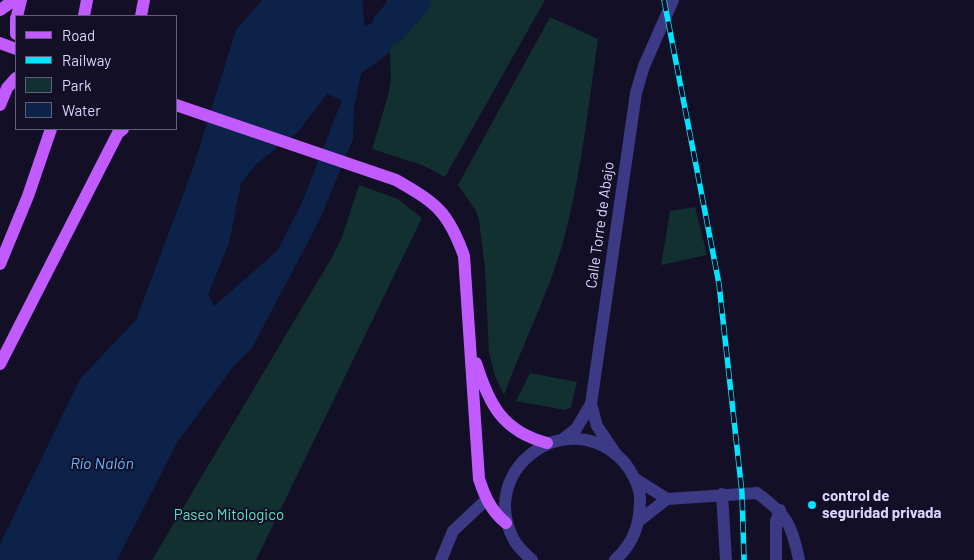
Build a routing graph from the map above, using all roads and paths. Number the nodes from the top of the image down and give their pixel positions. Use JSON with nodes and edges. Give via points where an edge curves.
{"nodes":[{"id":1,"x":14,"y":0,"type":"edge"},
{"id":2,"x":21,"y":0,"type":"edge"},
{"id":3,"x":87,"y":0,"type":"edge"},
{"id":4,"x":144,"y":0,"type":"edge"},
{"id":5,"x":673,"y":0,"type":"edge"},
{"id":6,"x":0,"y":10,"type":"edge"},
{"id":7,"x":17,"y":15,"type":"edge"},
{"id":8,"x":84,"y":15,"type":"edge"},
{"id":9,"x":141,"y":15,"type":"edge"},
{"id":10,"x":0,"y":43,"type":"edge"},
{"id":11,"x":15,"y":49,"type":"edge"},
{"id":12,"x":15,"y":79,"type":"edge"},
{"id":13,"x":0,"y":103,"type":"edge"},
{"id":14,"x":181,"y":107,"type":"edge"},
{"id":15,"x":51,"y":130,"type":"edge"},
{"id":16,"x":120,"y":130,"type":"edge"},
{"id":17,"x":0,"y":264,"type":"edge"},
{"id":18,"x":470,"y":344,"type":"junction"},
{"id":19,"x":0,"y":364,"type":"edge"},
{"id":20,"x":591,"y":404,"type":"junction"},
{"id":21,"x":563,"y":439,"type":"junction"},
{"id":22,"x":547,"y":444,"type":"junction"},
{"id":23,"x":616,"y":454,"type":"junction"},
{"id":24,"x":633,"y":478,"type":"junction"},
{"id":25,"x":722,"y":494,"type":"junction"},
{"id":26,"x":667,"y":499,"type":"junction"},
{"id":27,"x":486,"y":500,"type":"junction"},
{"id":28,"x":780,"y":510,"type":"junction"},
{"id":29,"x":640,"y":520,"type":"junction"},
{"id":30,"x":506,"y":523,"type":"junction"},
{"id":31,"x":441,"y":560,"type":"edge"},
{"id":32,"x":532,"y":560,"type":"edge"},
{"id":33,"x":615,"y":560,"type":"edge"},
{"id":34,"x":726,"y":560,"type":"edge"},
{"id":35,"x":776,"y":560,"type":"edge"},
{"id":36,"x":799,"y":560,"type":"edge"}],
"edges":[{"from":1,"to":6,"type":"main road"},
{"from":2,"to":7,"type":"main road"},
{"from":3,"to":8,"type":"main road"},
{"from":4,"to":9,"type":"main road"},
{"from":5,"to":20,"type":"street","name":"Calle Torre de Abajo","via":[[636,93]]},
{"from":10,"to":11,"type":"main road"},
{"from":12,"to":13,"type":"main road"},
{"from":14,"to":18,"type":"main road","via":[[396,180],[443,212],[455,229],[464,256]]},
{"from":15,"to":17,"type":"main road"},
{"from":16,"to":19,"type":"main road"},
{"from":18,"to":22,"type":"main road","via":[[482,381],[500,417],[527,438]]},
{"from":18,"to":27,"type":"main road","via":[[479,479]]},
{"from":20,"to":21,"type":"street","name":"Calle Torre de Abajo","via":[[576,429]]},
{"from":20,"to":23,"type":"street","name":"Calle Torre de Abajo","via":[[596,426]]},
{"from":21,"to":22,"type":"street"},
{"from":21,"to":23,"type":"street","via":[[587,440]]},
{"from":22,"to":30,"type":"street","via":[[528,456],[516,469],[505,503]]},
{"from":23,"to":24,"type":"street","name":"Calle Torre de Abajo"},
{"from":24,"to":26,"type":"street"},
{"from":24,"to":29,"type":"street","via":[[640,492]]},
{"from":25,"to":26,"type":"street"},
{"from":25,"to":28,"type":"street","via":[[757,493]]},
{"from":25,"to":34,"type":"street"},
{"from":26,"to":29,"type":"street"},
{"from":27,"to":30,"type":"main road"},
{"from":27,"to":31,"type":"street","via":[[453,531]]},
{"from":28,"to":35,"type":"street","via":[[776,521]]},
{"from":28,"to":36,"type":"street","via":[[789,526]]},
{"from":29,"to":33,"type":"street","via":[[628,548]]},
{"from":30,"to":32,"type":"street","via":[[514,542]]}]}
